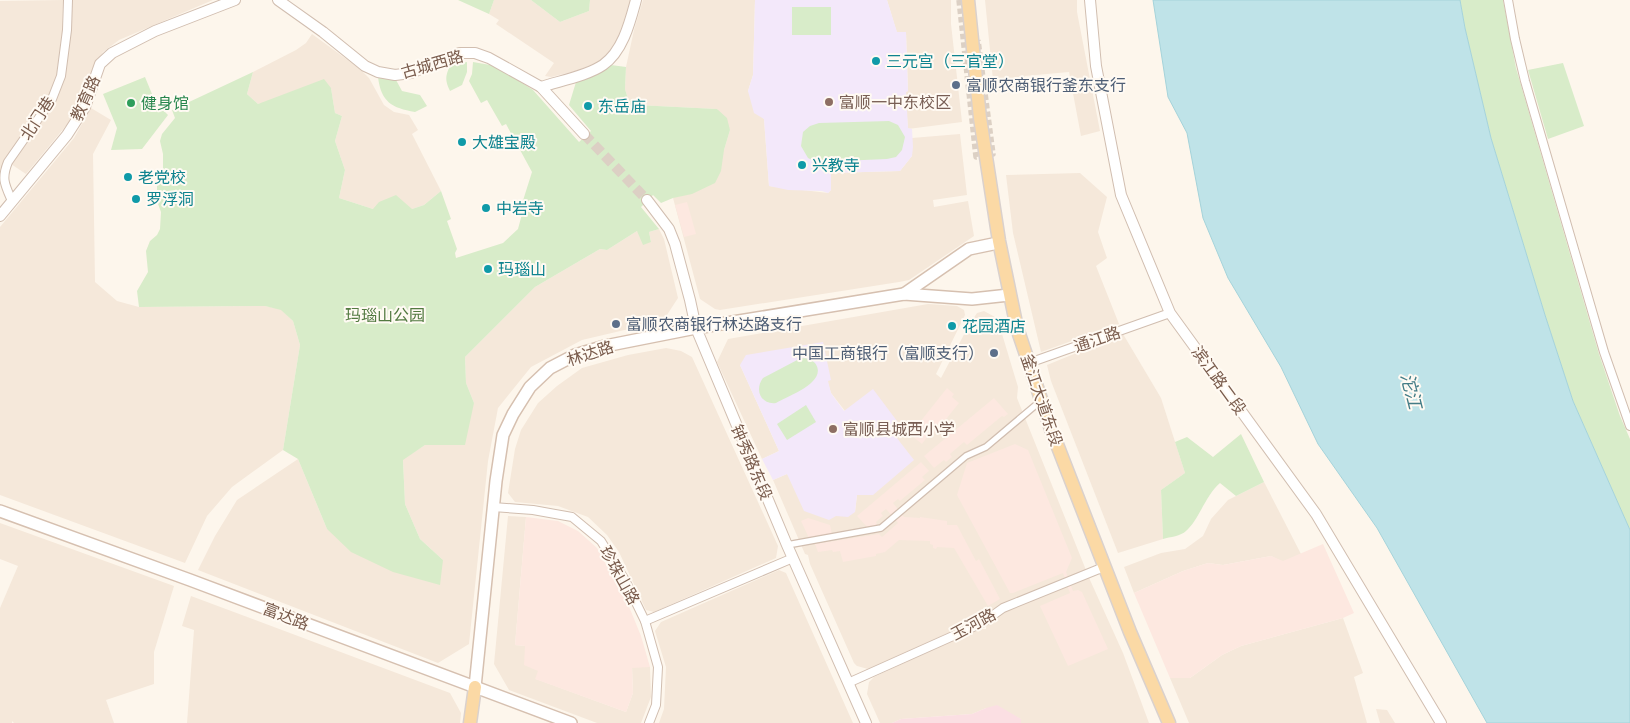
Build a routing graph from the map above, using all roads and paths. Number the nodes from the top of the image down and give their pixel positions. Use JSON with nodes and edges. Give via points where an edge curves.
{"nodes":[{"id":1,"x":68,"y":0,"type":"edge"},
{"id":2,"x":236,"y":0,"type":"edge"},
{"id":3,"x":278,"y":0,"type":"edge"},
{"id":4,"x":636,"y":0,"type":"edge"},
{"id":5,"x":962,"y":0,"type":"edge"},
{"id":6,"x":968,"y":0,"type":"edge"},
{"id":7,"x":1090,"y":0,"type":"edge"},
{"id":8,"x":1508,"y":0,"type":"edge"},
{"id":9,"x":541,"y":87,"type":"junction"},
{"id":10,"x":584,"y":134,"type":"tunnel mouth"},
{"id":11,"x":647,"y":200,"type":"tunnel mouth"},
{"id":12,"x":12,"y":201,"type":"junction"},
{"id":13,"x":0,"y":216,"type":"edge"},
{"id":14,"x":992,"y":244,"type":"junction"},
{"id":15,"x":904,"y":294,"type":"junction"},
{"id":16,"x":1006,"y":296,"type":"junction"},
{"id":17,"x":1170,"y":314,"type":"junction"},
{"id":18,"x":696,"y":328,"type":"junction"},
{"id":19,"x":1026,"y":364,"type":"junction"},
{"id":20,"x":1036,"y":404,"type":"junction"},
{"id":21,"x":1630,"y":426,"type":"edge"},
{"id":22,"x":493,"y":507,"type":"junction"},
{"id":23,"x":0,"y":511,"type":"edge"},
{"id":24,"x":787,"y":545,"type":"junction"},
{"id":25,"x":793,"y":558,"type":"junction"},
{"id":26,"x":1099,"y":569,"type":"junction"},
{"id":27,"x":645,"y":621,"type":"junction"},
{"id":28,"x":848,"y":683,"type":"junction"},
{"id":29,"x":475,"y":687,"type":"junction"},
{"id":30,"x":470,"y":723,"type":"edge"},
{"id":31,"x":571,"y":723,"type":"edge"},
{"id":32,"x":649,"y":723,"type":"edge"},
{"id":33,"x":866,"y":723,"type":"edge"},
{"id":34,"x":1160,"y":723,"type":"edge"},
{"id":35,"x":1168,"y":723,"type":"edge"},
{"id":36,"x":1442,"y":723,"type":"edge"}],
"edges":[{"from":1,"to":12,"type":"street","name":"北门巷","via":[[60,76],[52,99],[4,172],[4,184]]},
{"from":2,"to":12,"type":"street","name":"教育路","via":[[163,28],[112,53],[100,64],[85,107],[67,135]]},
{"from":3,"to":9,"type":"street","name":"古城西路","via":[[365,66],[378,72],[411,73],[446,58],[475,53]]},
{"from":4,"to":9,"type":"street","via":[[624,37],[616,52],[603,65]]},
{"from":5,"to":14,"type":"main road","name":"釜江大道东段"},
{"from":6,"to":16,"type":"main road","name":"釜江大道东段","via":[[980,118]]},
{"from":7,"to":17,"type":"street","name":"滨江路二段","via":[[1096,66],[1121,195]]},
{"from":8,"to":21,"type":"street","via":[[1526,82],[1604,352]]},
{"from":9,"to":10,"type":"street","name":"古城西路"},
{"from":11,"to":18,"type":"street","name":"钟秀路东段","via":[[669,229],[675,244]]},
{"from":12,"to":13,"type":"street","name":"教育路"},
{"from":14,"to":15,"type":"main road","via":[[969,249]]},
{"from":14,"to":16,"type":"main road","name":"釜江大道东段"},
{"from":15,"to":16,"type":"main road","via":[[972,299]]},
{"from":15,"to":18,"type":"main road","name":"林达路"},
{"from":16,"to":19,"type":"main road","name":"釜江大道东段","via":[[1012,330]]},
{"from":17,"to":19,"type":"street","name":"通江路"},
{"from":17,"to":36,"type":"street","name":"滨江路二段","via":[[1316,514]]},
{"from":18,"to":22,"type":"main road","name":"林达路","via":[[605,346],[575,355],[550,368],[530,387],[504,435]]},
{"from":18,"to":24,"type":"street","name":"钟秀路东段"},
{"from":19,"to":20,"type":"main road","name":"釜江大道东段"},
{"from":19,"to":35,"type":"main road","name":"釜江大道东段"},
{"from":20,"to":24,"type":"street","via":[[986,448],[966,456],[881,528]]},
{"from":20,"to":26,"type":"main road","name":"釜江大道东段"},
{"from":22,"to":27,"type":"street","name":"珍珠山路","via":[[572,517],[601,541]]},
{"from":22,"to":29,"type":"main road","name":"林达路"},
{"from":23,"to":29,"type":"main road","name":"富达路"},
{"from":24,"to":25,"type":"street","name":"钟秀路东段"},
{"from":25,"to":27,"type":"street"},
{"from":25,"to":28,"type":"street","name":"钟秀路东段"},
{"from":26,"to":28,"type":"street","name":"玉河路","via":[[1003,608],[982,623]]},
{"from":26,"to":34,"type":"main road","name":"釜江大道东段"},
{"from":27,"to":32,"type":"street","name":"珍珠山路","via":[[658,667],[656,705]]},
{"from":28,"to":33,"type":"street","name":"钟秀路东段"},
{"from":29,"to":30,"type":"main road"},
{"from":29,"to":31,"type":"main road","name":"富达路"}]}
